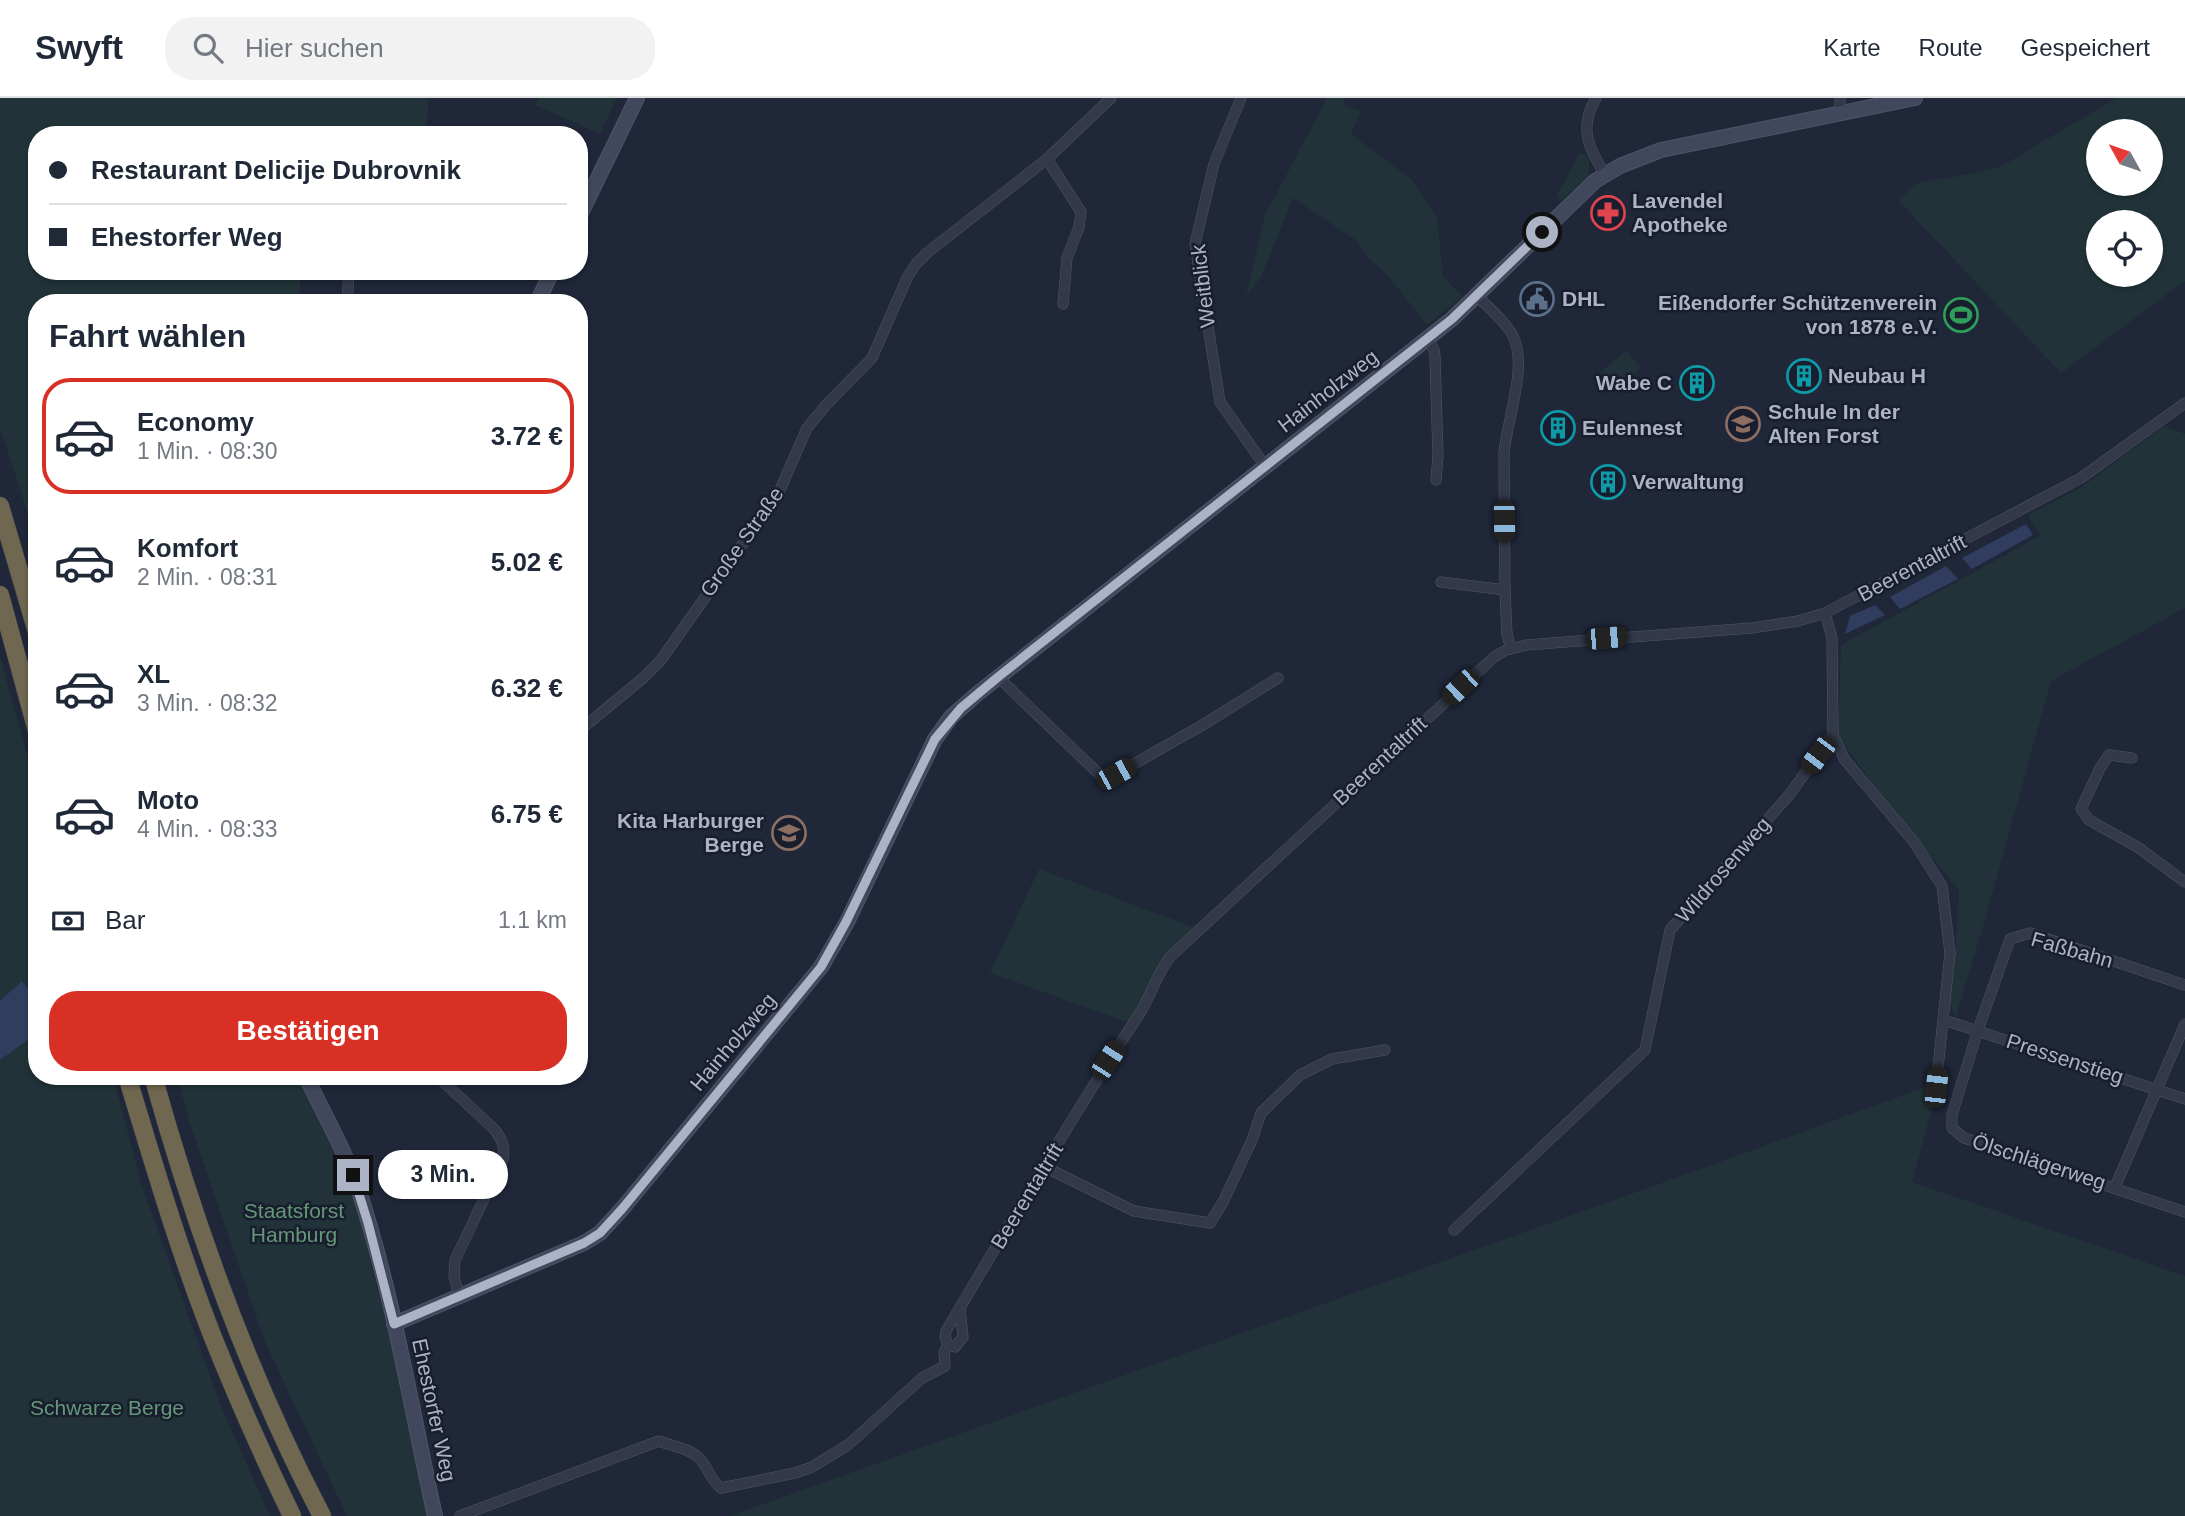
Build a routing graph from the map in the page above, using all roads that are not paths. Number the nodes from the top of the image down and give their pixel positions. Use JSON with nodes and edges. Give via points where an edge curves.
{"nodes":[{"id":1,"x":637,"y":98,"type":"edge"},
{"id":2,"x":1111,"y":98,"type":"edge"},
{"id":3,"x":1241,"y":98,"type":"edge"},
{"id":4,"x":1596,"y":98,"type":"edge"},
{"id":5,"x":1840,"y":98,"type":"edge"},
{"id":6,"x":1915,"y":98,"type":"edge"},
{"id":7,"x":1840,"y":114,"type":"junction"},
{"id":8,"x":1047,"y":159,"type":"junction"},
{"id":9,"x":1605,"y":175,"type":"junction"},
{"id":10,"x":588,"y":199,"type":"edge"},
{"id":11,"x":1477,"y":296,"type":"junction"},
{"id":12,"x":1063,"y":304,"type":"dead end"},
{"id":13,"x":1427,"y":339,"type":"junction"},
{"id":14,"x":2185,"y":403,"type":"edge"},
{"id":15,"x":1265,"y":467,"type":"junction"},
{"id":16,"x":1436,"y":480,"type":"dead end"},
{"id":17,"x":0,"y":506,"type":"edge"},
{"id":18,"x":1441,"y":582,"type":"dead end"},
{"id":19,"x":1505,"y":590,"type":"junction"},
{"id":20,"x":0,"y":595,"type":"edge"},
{"id":21,"x":28,"y":601,"type":"edge"},
{"id":22,"x":1825,"y":613,"type":"junction"},
{"id":23,"x":1511,"y":649,"type":"junction"},
{"id":24,"x":998,"y":677,"type":"junction"},
{"id":25,"x":1278,"y":678,"type":"dead end"},
{"id":26,"x":28,"y":698,"type":"edge"},
{"id":27,"x":588,"y":724,"type":"edge"},
{"id":28,"x":1833,"y":735,"type":"junction"},
{"id":29,"x":2132,"y":758,"type":"dead end"},
{"id":30,"x":2185,"y":882,"type":"edge"},
{"id":31,"x":2185,"y":985,"type":"edge"},
{"id":32,"x":1944,"y":1020,"type":"junction"},
{"id":33,"x":2185,"y":1024,"type":"edge"},
{"id":34,"x":1978,"y":1030,"type":"junction"},
{"id":35,"x":1385,"y":1050,"type":"dead end"},
{"id":36,"x":130,"y":1085,"type":"edge"},
{"id":37,"x":155,"y":1085,"type":"edge"},
{"id":38,"x":310,"y":1085,"type":"edge"},
{"id":39,"x":447,"y":1085,"type":"edge"},
{"id":40,"x":1936,"y":1087,"type":"dead end"},
{"id":41,"x":2157,"y":1090,"type":"junction"},
{"id":42,"x":2185,"y":1099,"type":"edge"},
{"id":43,"x":1045,"y":1167,"type":"junction"},
{"id":44,"x":2115,"y":1187,"type":"junction"},
{"id":45,"x":2185,"y":1212,"type":"edge"},
{"id":46,"x":1454,"y":1230,"type":"dead end"},
{"id":47,"x":459,"y":1297,"type":"junction"},
{"id":48,"x":960,"y":1308,"type":"junction"},
{"id":49,"x":394,"y":1324,"type":"junction"},
{"id":50,"x":948,"y":1345,"type":"junction"},
{"id":51,"x":292,"y":1516,"type":"edge"},
{"id":52,"x":322,"y":1516,"type":"edge"},
{"id":53,"x":435,"y":1516,"type":"edge"},
{"id":54,"x":460,"y":1516,"type":"edge"}],
"edges":[{"from":1,"to":10,"type":"street"},
{"from":2,"to":8,"type":"street","name":"Große Straße"},
{"from":3,"to":15,"type":"street","name":"Weitblick","via":[[1214,164],[1195,244],[1220,402]]},
{"from":4,"to":9,"type":"street","via":[[1586,135]]},
{"from":5,"to":7,"type":"street"},
{"from":6,"to":7,"type":"street","name":"Hainholzweg"},
{"from":7,"to":9,"type":"street","name":"Hainholzweg","via":[[1661,150]]},
{"from":8,"to":12,"type":"street","via":[[1081,212],[1067,258]]},
{"from":8,"to":27,"type":"street","name":"Große Straße","via":[[916,264],[872,358],[807,428],[779,492],[661,660]]},
{"from":9,"to":11,"type":"street","name":"Hainholzweg"},
{"from":11,"to":13,"type":"street","name":"Hainholzweg"},
{"from":11,"to":19,"type":"street","via":[[1507,326],[1518,354],[1504,453]]},
{"from":13,"to":15,"type":"street","name":"Hainholzweg"},
{"from":13,"to":16,"type":"street","via":[[1435,356]]},
{"from":14,"to":22,"type":"street","name":"Beerentaltrift","via":[[2081,478]]},
{"from":15,"to":24,"type":"street","name":"Hainholzweg"},
{"from":17,"to":21,"type":"highway"},
{"from":18,"to":19,"type":"street"},
{"from":19,"to":23,"type":"street"},
{"from":20,"to":26,"type":"highway"},
{"from":22,"to":23,"type":"street","name":"Beerentaltrift","via":[[1752,628]]},
{"from":22,"to":28,"type":"street","via":[[1832,638]]},
{"from":23,"to":43,"type":"street","name":"Beerentaltrift","via":[[1478,670],[1170,957]]},
{"from":24,"to":25,"type":"street","via":[[1100,775],[1116,774]]},
{"from":24,"to":47,"type":"street","name":"Hainholzweg","via":[[961,708],[935,739],[821,967],[618,1215],[584,1243]]},
{"from":28,"to":32,"type":"street","via":[[1845,760],[1914,842],[1942,886],[1950,953]]},
{"from":28,"to":46,"type":"street","name":"Wildrosenweg","via":[[1789,795],[1670,930],[1645,1049]]},
{"from":29,"to":30,"type":"street","via":[[2109,755],[2081,808],[2089,820],[2139,848]]},
{"from":31,"to":34,"type":"street","name":"Faßbahn","via":[[2030,933],[2010,939]]},
{"from":32,"to":34,"type":"street","name":"Pressenstieg"},
{"from":32,"to":40,"type":"street"},
{"from":33,"to":41,"type":"street"},
{"from":34,"to":41,"type":"street","name":"Pressenstieg"},
{"from":34,"to":44,"type":"street","name":"Ölschlägerweg","via":[[1952,1128],[1964,1138]]},
{"from":35,"to":43,"type":"street","via":[[1332,1059],[1311,1069],[1261,1113],[1210,1223],[1134,1212]]},
{"from":36,"to":51,"type":"highway","via":[[214,1339]]},
{"from":37,"to":52,"type":"highway","via":[[206,1246],[279,1429]]},
{"from":38,"to":49,"type":"street","name":"Ehestorfer Weg","via":[[357,1185]]},
{"from":39,"to":47,"type":"street","via":[[494,1129],[504,1149],[455,1260]]},
{"from":41,"to":42,"type":"street","name":"Pressenstieg"},
{"from":41,"to":44,"type":"street"},
{"from":43,"to":48,"type":"street","name":"Beerentaltrift"},
{"from":44,"to":45,"type":"street","name":"Ölschlägerweg"},
{"from":47,"to":49,"type":"street","name":"Hainholzweg"},
{"from":48,"to":50,"type":"street","name":"Beerentaltrift","via":[[945,1334]]},
{"from":48,"to":50,"type":"street","name":"Beerentaltrift","via":[[962,1337],[955,1347]]},
{"from":49,"to":53,"type":"street","name":"Ehestorfer Weg"},
{"from":50,"to":54,"type":"street","name":"Beerentaltrift","via":[[945,1366],[922,1378],[848,1445],[795,1473],[721,1488],[694,1454],[659,1441]]}]}
